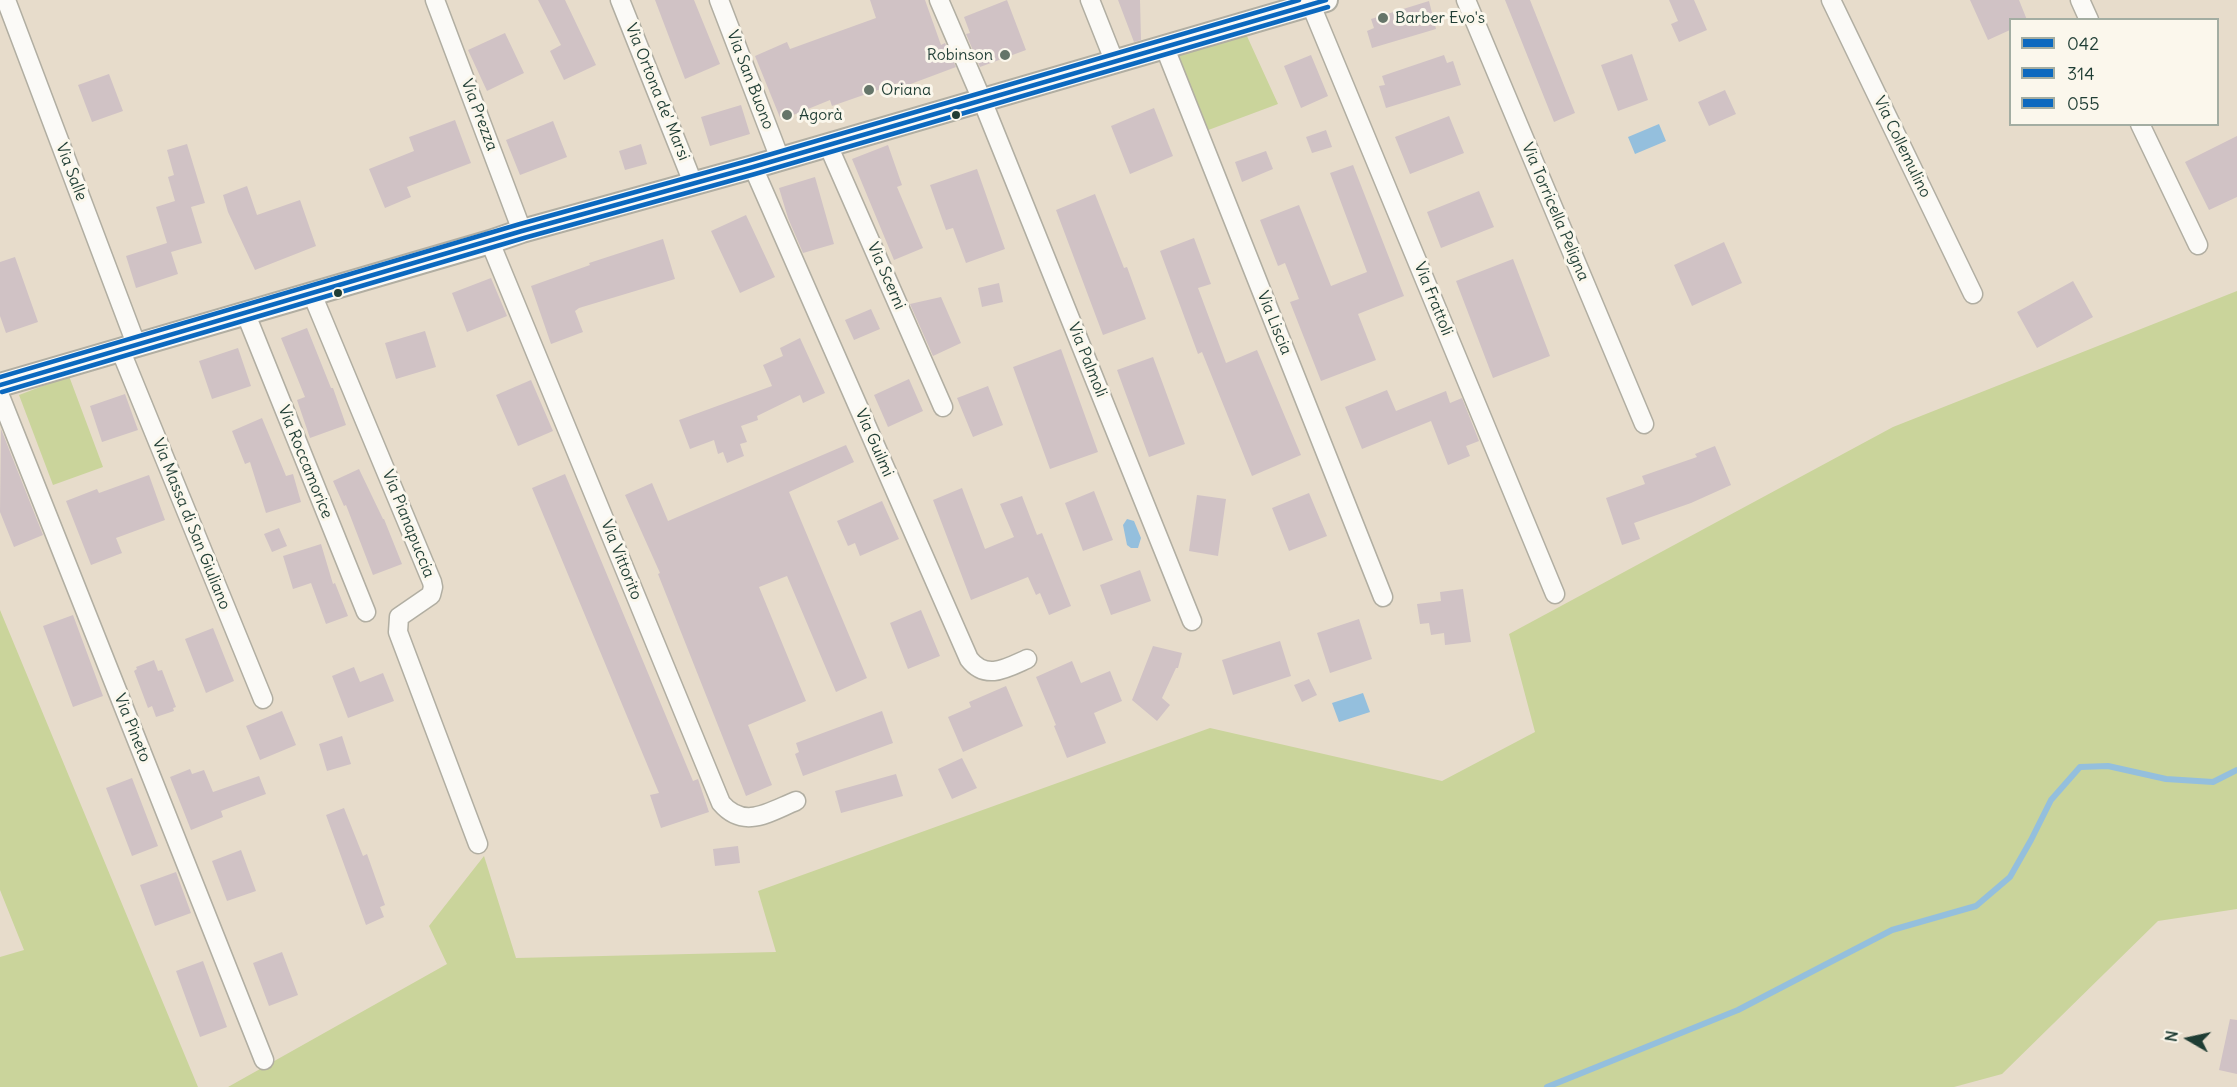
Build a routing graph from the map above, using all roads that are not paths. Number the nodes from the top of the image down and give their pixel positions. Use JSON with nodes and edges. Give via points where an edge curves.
{"nodes":[{"id":1,"x":6,"y":0,"type":"edge"},
{"id":2,"x":435,"y":0,"type":"edge"},
{"id":3,"x":620,"y":0,"type":"edge"},
{"id":4,"x":719,"y":0,"type":"edge"},
{"id":5,"x":939,"y":0,"type":"edge"},
{"id":6,"x":1090,"y":0,"type":"edge"},
{"id":7,"x":1466,"y":0,"type":"edge"},
{"id":8,"x":1831,"y":0,"type":"edge"},
{"id":9,"x":2080,"y":0,"type":"edge"},
{"id":10,"x":1319,"y":2,"type":"edge"},
{"id":11,"x":2088,"y":18,"type":"edge"},
{"id":12,"x":1165,"y":48,"type":"junction"},
{"id":13,"x":1115,"y":63,"type":"junction"},
{"id":14,"x":982,"y":100,"type":"junction"},
{"id":15,"x":2141,"y":126,"type":"edge"},
{"id":16,"x":828,"y":145,"type":"junction"},
{"id":17,"x":780,"y":159,"type":"junction"},
{"id":18,"x":753,"y":167,"type":"junction"},
{"id":19,"x":693,"y":183,"type":"junction"},
{"id":20,"x":522,"y":231,"type":"junction"},
{"id":21,"x":490,"y":242,"type":"junction"},
{"id":22,"x":2198,"y":245,"type":"dead end"},
{"id":23,"x":312,"y":294,"type":"junction"},
{"id":24,"x":1973,"y":294,"type":"dead end"},
{"id":25,"x":245,"y":312,"type":"junction"},
{"id":26,"x":128,"y":347,"type":"junction"},
{"id":27,"x":0,"y":385,"type":"edge"},
{"id":28,"x":0,"y":396,"type":"edge"},
{"id":29,"x":944,"y":407,"type":"dead end"},
{"id":30,"x":1644,"y":424,"type":"dead end"},
{"id":31,"x":1555,"y":594,"type":"dead end"},
{"id":32,"x":1383,"y":597,"type":"dead end"},
{"id":33,"x":366,"y":612,"type":"dead end"},
{"id":34,"x":1192,"y":621,"type":"dead end"},
{"id":35,"x":1027,"y":658,"type":"dead end"},
{"id":36,"x":263,"y":699,"type":"dead end"},
{"id":37,"x":796,"y":801,"type":"dead end"},
{"id":38,"x":478,"y":844,"type":"dead end"},
{"id":39,"x":264,"y":1060,"type":"dead end"}],
"edges":[{"from":1,"to":26,"type":"street","name":"Via Salle"},
{"from":2,"to":20,"type":"street","name":"Via Prezza"},
{"from":3,"to":19,"type":"street","name":"Via Ortona de' Marsi"},
{"from":4,"to":17,"type":"street","name":"Via San Buono"},
{"from":5,"to":14,"type":"street","name":"Via Palmoli"},
{"from":6,"to":13,"type":"street"},
{"from":7,"to":30,"type":"street","name":"Via Torricella Peligna"},
{"from":8,"to":24,"type":"street","name":"Via Collemulino"},
{"from":9,"to":11,"type":"street"},
{"from":10,"to":12,"type":"street"},
{"from":10,"to":31,"type":"street","name":"Via Frattoli"},
{"from":12,"to":13,"type":"street"},
{"from":12,"to":32,"type":"street","name":"Via Liscia"},
{"from":13,"to":14,"type":"street"},
{"from":14,"to":16,"type":"street"},
{"from":14,"to":34,"type":"street","name":"Via Palmoli"},
{"from":15,"to":22,"type":"street"},
{"from":16,"to":17,"type":"street"},
{"from":16,"to":29,"type":"street","name":"Via Scerni"},
{"from":17,"to":18,"type":"street"},
{"from":18,"to":19,"type":"street"},
{"from":18,"to":35,"type":"street","name":"Via Guilmi","via":[[969,659],[977,668],[995,672]]},
{"from":19,"to":20,"type":"street"},
{"from":20,"to":21,"type":"street"},
{"from":21,"to":23,"type":"street"},
{"from":21,"to":37,"type":"street","name":"Via Vittorito","via":[[721,802],[731,812],[746,817]]},
{"from":23,"to":25,"type":"street"},
{"from":23,"to":38,"type":"street","name":"Via Pianapuccia","via":[[432,582],[431,595],[399,617],[398,632]]},
{"from":25,"to":26,"type":"street"},
{"from":25,"to":33,"type":"street","name":"Via Roccamorice"},
{"from":26,"to":27,"type":"street"},
{"from":26,"to":36,"type":"street","name":"Via Massa di San Giuliano"},
{"from":28,"to":39,"type":"street","name":"Via Pineto"}]}
